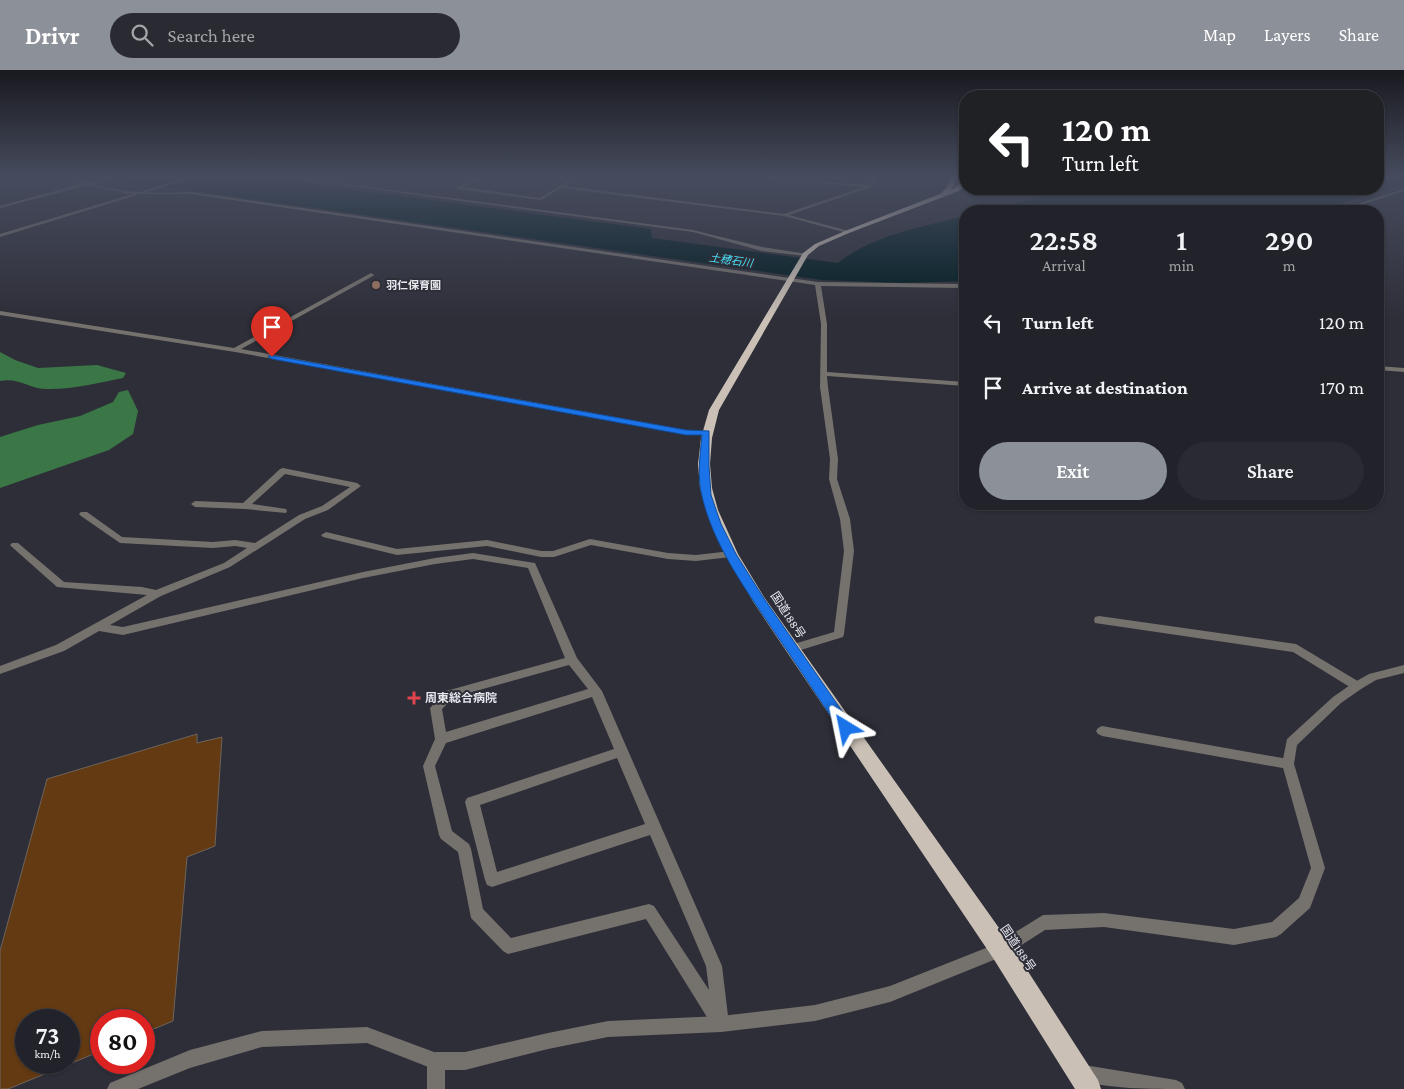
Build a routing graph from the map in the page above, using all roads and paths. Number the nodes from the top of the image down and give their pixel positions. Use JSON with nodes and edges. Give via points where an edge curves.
{"nodes":[{"id":1,"x":41,"y":224,"type":"edge"},
{"id":2,"x":404,"y":224,"type":"edge"},
{"id":3,"x":637,"y":224,"type":"edge"},
{"id":4,"x":816,"y":224,"type":"edge"},
{"id":5,"x":869,"y":224,"type":"edge"},
{"id":6,"x":847,"y":232,"type":"junction"},
{"id":7,"x":0,"y":236,"type":"edge"},
{"id":8,"x":804,"y":255,"type":"junction"},
{"id":9,"x":371,"y":275,"type":"dead end"},
{"id":10,"x":790,"y":279,"type":"junction"},
{"id":11,"x":818,"y":284,"type":"junction"},
{"id":12,"x":959,"y":286,"type":"edge"},
{"id":13,"x":0,"y":313,"type":"edge"},
{"id":14,"x":235,"y":350,"type":"junction"},
{"id":15,"x":1384,"y":368,"type":"edge"},
{"id":16,"x":1404,"y":370,"type":"edge"},
{"id":17,"x":825,"y":374,"type":"junction"},
{"id":18,"x":959,"y":384,"type":"edge"},
{"id":19,"x":706,"y":433,"type":"junction"},
{"id":20,"x":195,"y":504,"type":"dead end"},
{"id":21,"x":245,"y":506,"type":"junction"},
{"id":22,"x":283,"y":511,"type":"dead end"},
{"id":23,"x":84,"y":514,"type":"dead end"},
{"id":24,"x":326,"y":535,"type":"dead end"},
{"id":25,"x":15,"y":545,"type":"dead end"},
{"id":26,"x":257,"y":546,"type":"junction"},
{"id":27,"x":731,"y":554,"type":"junction"},
{"id":28,"x":157,"y":594,"type":"junction"},
{"id":29,"x":1099,"y":620,"type":"dead end"},
{"id":30,"x":98,"y":627,"type":"junction"},
{"id":31,"x":791,"y":649,"type":"junction"},
{"id":32,"x":572,"y":660,"type":"junction"},
{"id":33,"x":1404,"y":669,"type":"edge"},
{"id":34,"x":0,"y":670,"type":"edge"},
{"id":35,"x":1357,"y":686,"type":"junction"},
{"id":36,"x":596,"y":691,"type":"junction"},
{"id":37,"x":1102,"y":731,"type":"dead end"},
{"id":38,"x":441,"y":739,"type":"junction"},
{"id":39,"x":621,"y":752,"type":"junction"},
{"id":40,"x":1288,"y":764,"type":"junction"},
{"id":41,"x":654,"y":827,"type":"junction"},
{"id":42,"x":1001,"y":950,"type":"junction"},
{"id":43,"x":721,"y":1024,"type":"junction"},
{"id":44,"x":436,"y":1061,"type":"junction"},
{"id":45,"x":1080,"y":1073,"type":"junction"},
{"id":46,"x":116,"y":1089,"type":"edge"},
{"id":47,"x":436,"y":1089,"type":"edge"},
{"id":48,"x":1089,"y":1089,"type":"edge"},
{"id":49,"x":1176,"y":1089,"type":"edge"}],
"edges":[{"from":1,"to":7,"type":"street"},
{"from":2,"to":10,"type":"street"},
{"from":3,"to":8,"type":"street","via":[[693,231],[762,249]]},
{"from":4,"to":6,"type":"street"},
{"from":5,"to":6,"type":"highway","name":"国道188号"},
{"from":6,"to":8,"type":"highway","name":"国道188号","via":[[816,245]]},
{"from":8,"to":10,"type":"highway","name":"国道188号"},
{"from":9,"to":14,"type":"street"},
{"from":10,"to":11,"type":"street"},
{"from":10,"to":19,"type":"highway","name":"国道188号","via":[[714,410]]},
{"from":11,"to":12,"type":"street"},
{"from":11,"to":17,"type":"street","via":[[824,324]]},
{"from":13,"to":14,"type":"street"},
{"from":14,"to":19,"type":"street"},
{"from":15,"to":16,"type":"street"},
{"from":17,"to":18,"type":"street"},
{"from":17,"to":31,"type":"street","via":[[834,459],[833,479],[845,519],[849,550],[839,634]]},
{"from":19,"to":27,"type":"highway","name":"国道188号","via":[[706,495]]},
{"from":20,"to":21,"type":"street"},
{"from":21,"to":22,"type":"street"},
{"from":21,"to":26,"type":"street","via":[[283,471],[356,486],[325,508],[302,517]]},
{"from":23,"to":26,"type":"street","via":[[120,540]]},
{"from":24,"to":27,"type":"street","via":[[397,552],[487,544],[554,554],[590,542],[604,542],[668,556],[696,558]]},
{"from":25,"to":28,"type":"street","via":[[61,586],[142,590]]},
{"from":26,"to":28,"type":"street","via":[[227,565]]},
{"from":27,"to":31,"type":"highway","name":"国道188号"},
{"from":28,"to":30,"type":"street"},
{"from":29,"to":35,"type":"street","via":[[1296,648]]},
{"from":30,"to":32,"type":"street","via":[[124,631],[363,574],[473,556],[532,565]]},
{"from":30,"to":34,"type":"street","via":[[60,648]]},
{"from":31,"to":42,"type":"highway","name":"国道188号"},
{"from":32,"to":36,"type":"street"},
{"from":32,"to":38,"type":"street","via":[[450,694],[436,708]]},
{"from":33,"to":35,"type":"street","via":[[1373,677]]},
{"from":35,"to":40,"type":"street","via":[[1291,743]]},
{"from":36,"to":38,"type":"street"},
{"from":36,"to":39,"type":"street"},
{"from":37,"to":40,"type":"street"},
{"from":38,"to":43,"type":"street","via":[[429,766],[446,836],[464,849],[476,914],[508,946],[649,911]]},
{"from":39,"to":41,"type":"street"},
{"from":39,"to":41,"type":"street","via":[[472,802],[492,880]]},
{"from":40,"to":42,"type":"street","via":[[1318,868],[1306,903],[1276,929],[1234,937],[1104,920],[1042,923]]},
{"from":41,"to":43,"type":"street","via":[[714,966]]},
{"from":42,"to":43,"type":"street","via":[[890,994],[815,1013]]},
{"from":42,"to":45,"type":"highway","name":"国道188号"},
{"from":43,"to":44,"type":"street","via":[[608,1030],[464,1060]]},
{"from":44,"to":46,"type":"street","via":[[367,1034],[262,1038],[190,1059]]},
{"from":44,"to":47,"type":"street"},
{"from":45,"to":48,"type":"highway","name":"国道188号"},
{"from":45,"to":49,"type":"street"}]}
